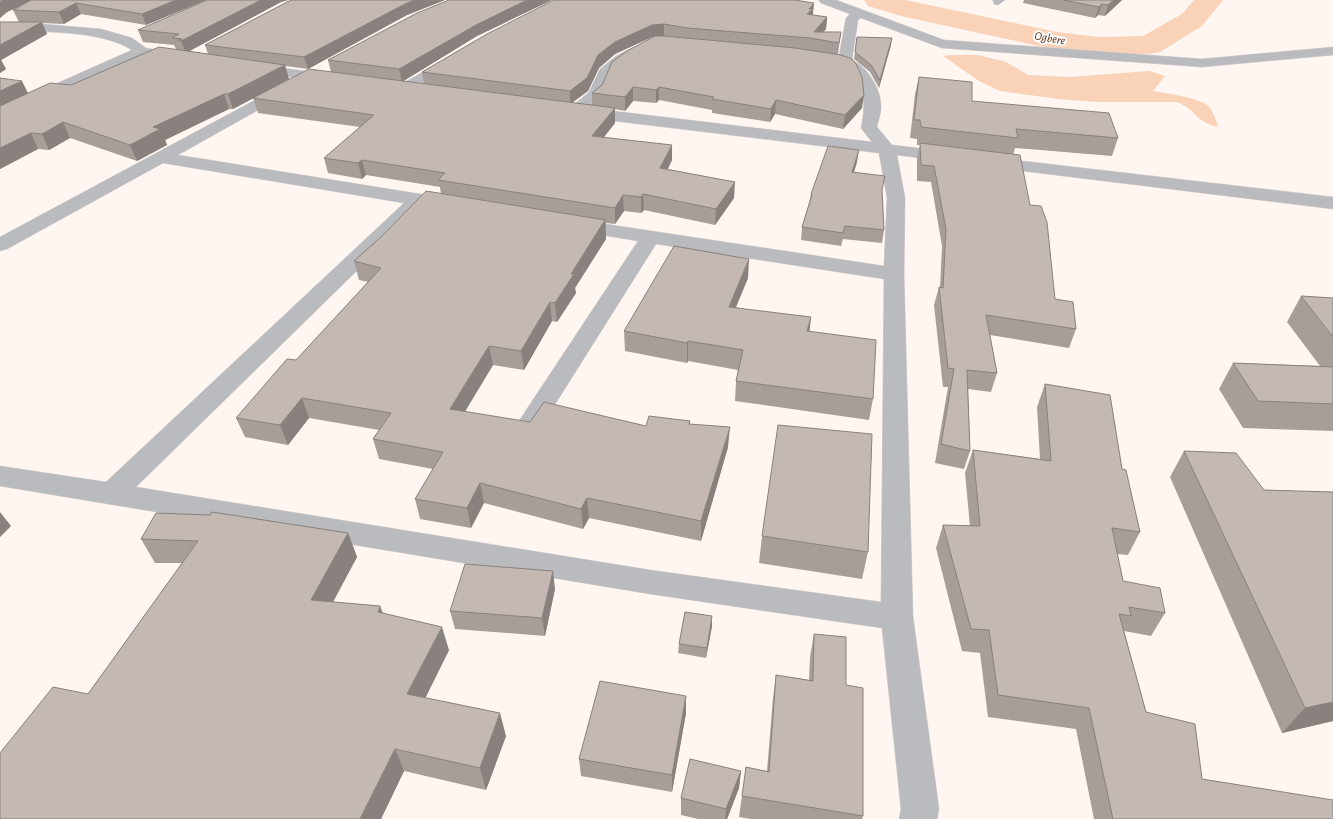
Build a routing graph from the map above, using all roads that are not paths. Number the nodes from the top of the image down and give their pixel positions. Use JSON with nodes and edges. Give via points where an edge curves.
{"nodes":[{"id":1,"x":824,"y":0,"type":"edge"},
{"id":2,"x":861,"y":13,"type":"junction"},
{"id":3,"x":0,"y":15,"type":"edge"},
{"id":4,"x":0,"y":27,"type":"edge"},
{"id":5,"x":144,"y":34,"type":"edge"},
{"id":6,"x":127,"y":41,"type":"junction"},
{"id":7,"x":652,"y":44,"type":"edge"},
{"id":8,"x":468,"y":50,"type":"edge"},
{"id":9,"x":142,"y":51,"type":"junction"},
{"id":10,"x":1333,"y":51,"type":"edge"},
{"id":11,"x":818,"y":58,"type":"edge"},
{"id":12,"x":194,"y":59,"type":"edge"},
{"id":13,"x":336,"y":62,"type":"edge"},
{"id":14,"x":845,"y":62,"type":"junction"},
{"id":15,"x":235,"y":66,"type":"edge"},
{"id":16,"x":310,"y":76,"type":"junction"},
{"id":17,"x":348,"y":81,"type":"edge"},
{"id":18,"x":386,"y":86,"type":"edge"},
{"id":19,"x":405,"y":88,"type":"junction"},
{"id":20,"x":434,"y":92,"type":"edge"},
{"id":21,"x":558,"y":109,"type":"edge"},
{"id":22,"x":574,"y":111,"type":"junction"},
{"id":23,"x":0,"y":118,"type":"edge"},
{"id":24,"x":887,"y":149,"type":"junction"},
{"id":25,"x":160,"y":157,"type":"junction"},
{"id":26,"x":418,"y":200,"type":"junction"},
{"id":27,"x":1333,"y":203,"type":"edge"},
{"id":28,"x":466,"y":208,"type":"edge"},
{"id":29,"x":554,"y":222,"type":"edge"},
{"id":30,"x":650,"y":238,"type":"junction"},
{"id":31,"x":0,"y":245,"type":"edge"},
{"id":32,"x":894,"y":274,"type":"junction"},
{"id":33,"x":528,"y":427,"type":"edge"},
{"id":34,"x":0,"y":476,"type":"edge"},
{"id":35,"x":112,"y":493,"type":"junction"},
{"id":36,"x":898,"y":617,"type":"junction"},
{"id":37,"x":918,"y":819,"type":"edge"}],
"edges":[{"from":1,"to":2,"type":"street"},
{"from":2,"to":10,"type":"street","via":[[942,44],[1202,63]]},
{"from":2,"to":14,"type":"street","via":[[852,18]]},
{"from":3,"to":4,"type":"street","via":[[13,16]]},
{"from":4,"to":6,"type":"street","via":[[102,33]]},
{"from":5,"to":6,"type":"street"},
{"from":6,"to":9,"type":"street"},
{"from":7,"to":22,"type":"street","via":[[621,59],[606,72],[596,94]]},
{"from":8,"to":19,"type":"street"},
{"from":9,"to":12,"type":"street"},
{"from":9,"to":23,"type":"street"},
{"from":11,"to":14,"type":"street"},
{"from":13,"to":16,"type":"street"},
{"from":14,"to":24,"type":"street","via":[[856,67],[869,87],[873,107],[868,128]]},
{"from":15,"to":16,"type":"street"},
{"from":16,"to":17,"type":"street"},
{"from":16,"to":25,"type":"street"},
{"from":18,"to":19,"type":"street"},
{"from":19,"to":20,"type":"street"},
{"from":21,"to":22,"type":"street"},
{"from":22,"to":24,"type":"street"},
{"from":24,"to":27,"type":"street"},
{"from":24,"to":32,"type":"street","via":[[896,198]]},
{"from":25,"to":26,"type":"street"},
{"from":25,"to":31,"type":"street"},
{"from":26,"to":28,"type":"street"},
{"from":26,"to":35,"type":"street"},
{"from":29,"to":30,"type":"street"},
{"from":30,"to":32,"type":"street"},
{"from":30,"to":33,"type":"street"},
{"from":32,"to":36,"type":"street"},
{"from":34,"to":35,"type":"street"},
{"from":35,"to":36,"type":"street","via":[[650,582]]},
{"from":36,"to":37,"type":"street","via":[[920,809]]}]}
